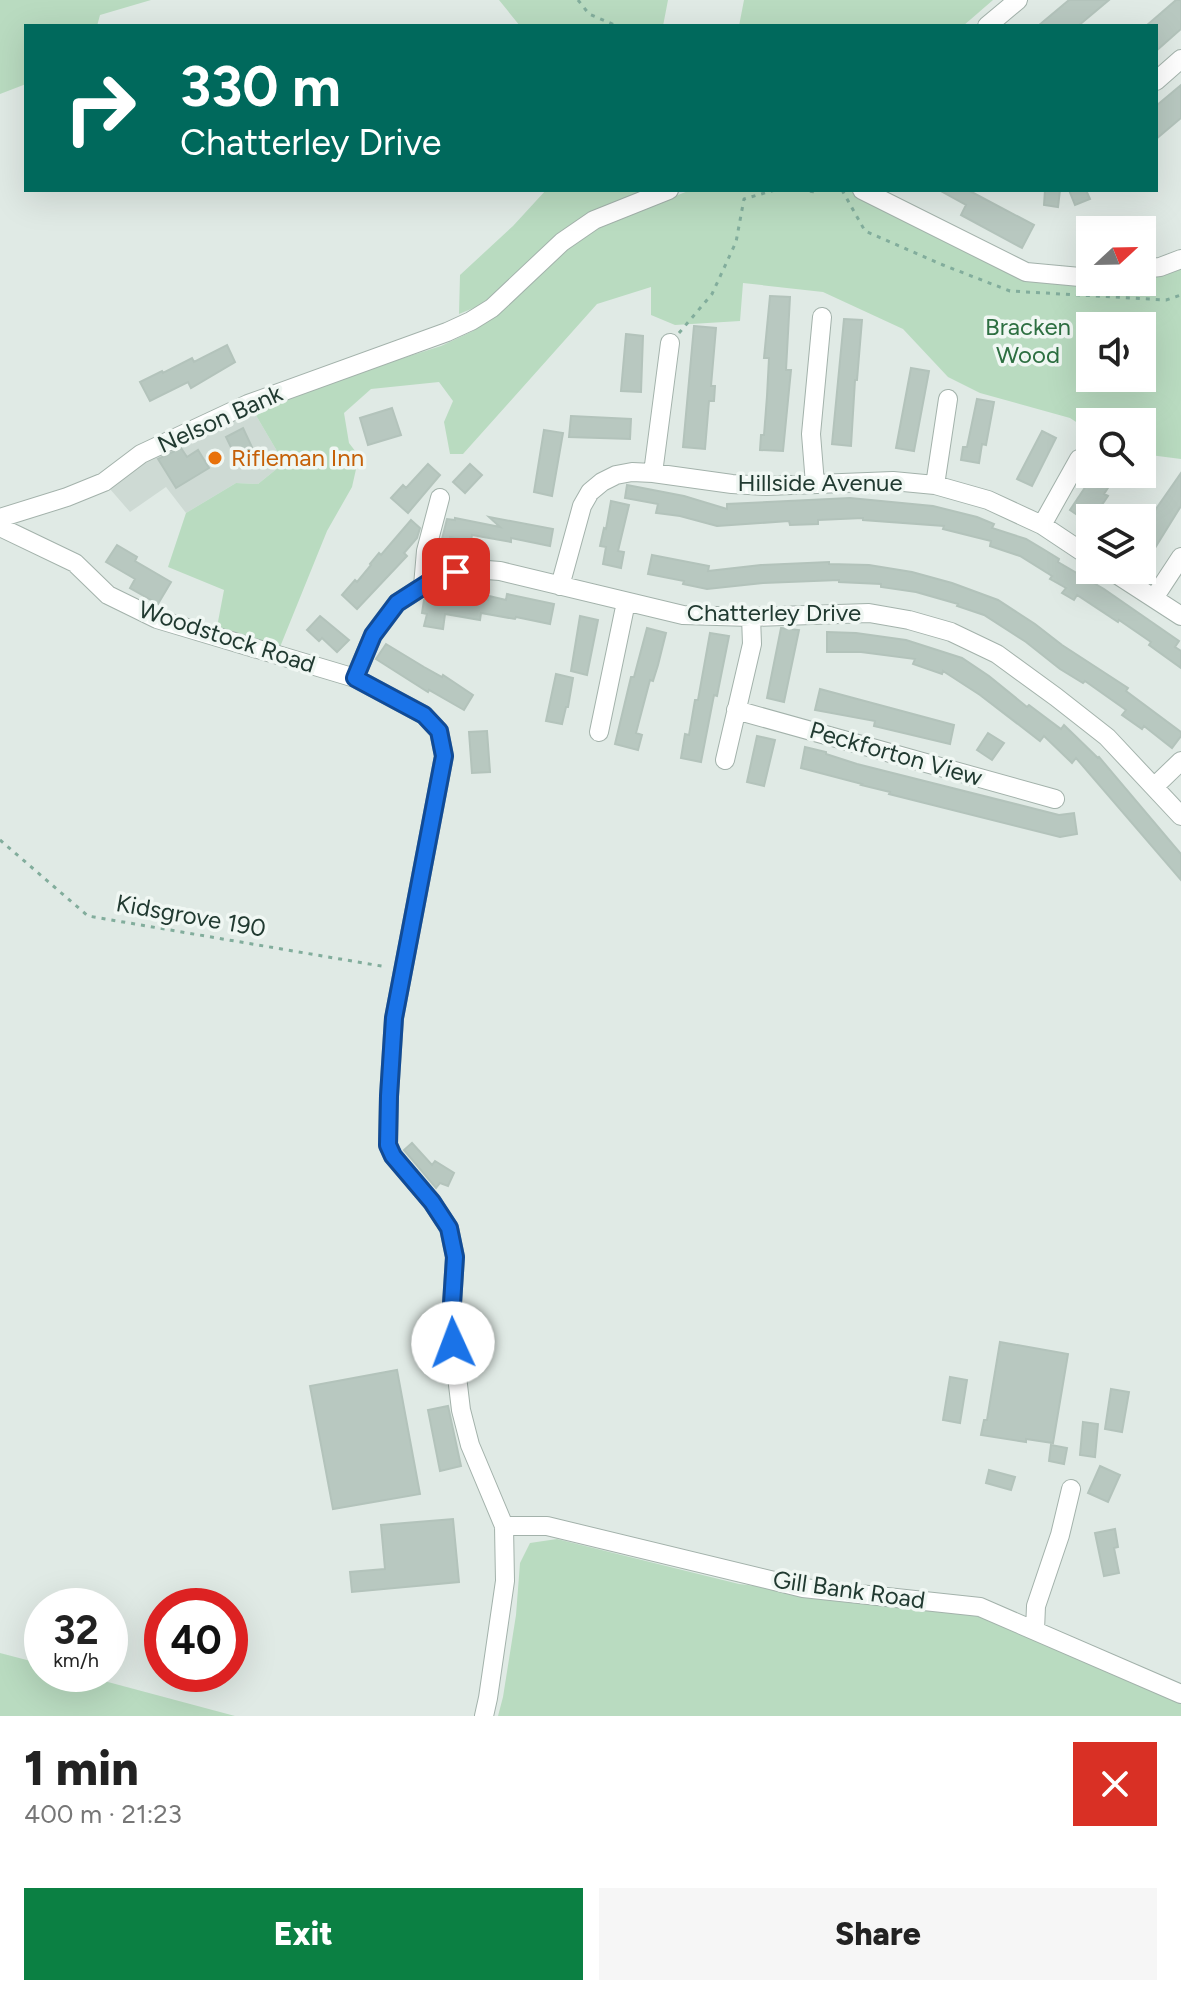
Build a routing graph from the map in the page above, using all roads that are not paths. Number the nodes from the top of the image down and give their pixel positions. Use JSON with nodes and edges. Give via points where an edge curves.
{"nodes":[{"id":1,"x":1018,"y":0,"type":"edge"},
{"id":2,"x":989,"y":24,"type":"edge"},
{"id":3,"x":1181,"y":59,"type":"edge"},
{"id":4,"x":1158,"y":79,"type":"edge"},
{"id":5,"x":664,"y":192,"type":"edge"},
{"id":6,"x":866,"y":192,"type":"edge"},
{"id":7,"x":1181,"y":259,"type":"edge"},
{"id":8,"x":1156,"y":267,"type":"edge"},
{"id":9,"x":1076,"y":277,"type":"edge"},
{"id":10,"x":816,"y":326,"type":"dead end"},
{"id":11,"x":670,"y":343,"type":"road end"},
{"id":12,"x":948,"y":399,"type":"dead end"},
{"id":13,"x":1076,"y":464,"type":"edge"},
{"id":14,"x":653,"y":473,"type":"junction"},
{"id":15,"x":815,"y":484,"type":"junction"},
{"id":16,"x":935,"y":485,"type":"junction"},
{"id":17,"x":440,"y":498,"type":"dead end"},
{"id":18,"x":0,"y":518,"type":"edge"},
{"id":19,"x":1042,"y":525,"type":"junction"},
{"id":20,"x":0,"y":527,"type":"edge"},
{"id":21,"x":1076,"y":548,"type":"edge"},
{"id":22,"x":1181,"y":557,"type":"edge"},
{"id":23,"x":1132,"y":584,"type":"edge"},
{"id":24,"x":423,"y":586,"type":"junction"},
{"id":25,"x":560,"y":586,"type":"junction"},
{"id":26,"x":1154,"y":598,"type":"junction"},
{"id":27,"x":626,"y":602,"type":"junction"},
{"id":28,"x":1181,"y":616,"type":"edge"},
{"id":29,"x":751,"y":617,"type":"junction"},
{"id":30,"x":355,"y":678,"type":"junction"},
{"id":31,"x":736,"y":710,"type":"junction"},
{"id":32,"x":599,"y":732,"type":"dead end"},
{"id":33,"x":725,"y":760,"type":"dead end"},
{"id":34,"x":1181,"y":761,"type":"edge"},
{"id":35,"x":1155,"y":786,"type":"junction"},
{"id":36,"x":1055,"y":799,"type":"dead end"},
{"id":37,"x":1181,"y":816,"type":"edge"},
{"id":38,"x":1071,"y":1489,"type":"dead end"},
{"id":39,"x":504,"y":1526,"type":"junction"},
{"id":40,"x":1035,"y":1630,"type":"junction"},
{"id":41,"x":1181,"y":1694,"type":"edge"},
{"id":42,"x":484,"y":1716,"type":"edge"}],
"edges":[{"from":1,"to":2,"type":"street"},
{"from":3,"to":4,"type":"street"},
{"from":5,"to":18,"type":"street","name":"Nelson Bank","via":[[594,220],[471,321],[248,404],[141,454],[104,482]]},
{"from":6,"to":9,"type":"street","via":[[1026,272]]},
{"from":7,"to":8,"type":"street"},
{"from":10,"to":15,"type":"street","via":[[811,434]]},
{"from":11,"to":14,"type":"street"},
{"from":12,"to":16,"type":"street"},
{"from":13,"to":19,"type":"street"},
{"from":14,"to":15,"type":"street","name":"Hillside Avenue","via":[[732,484]]},
{"from":14,"to":25,"type":"street","name":"Hillside Avenue","via":[[616,475],[590,492]]},
{"from":15,"to":16,"type":"street","name":"Hillside Avenue"},
{"from":16,"to":19,"type":"street","name":"Hillside Avenue","via":[[988,500]]},
{"from":17,"to":24,"type":"street"},
{"from":19,"to":21,"type":"street","name":"Hillside Avenue"},
{"from":20,"to":30,"type":"street","name":"Woodstock Road","via":[[75,563],[108,595],[157,619]]},
{"from":22,"to":26,"type":"street"},
{"from":23,"to":26,"type":"street"},
{"from":24,"to":25,"type":"street","name":"Chatterley Drive","via":[[439,576],[474,569]]},
{"from":24,"to":30,"type":"street","name":"Chatterley Drive","via":[[397,603],[373,635]]},
{"from":25,"to":27,"type":"street","name":"Chatterley Drive"},
{"from":26,"to":28,"type":"street"},
{"from":27,"to":29,"type":"street","name":"Chatterley Drive","via":[[683,615]]},
{"from":27,"to":32,"type":"street"},
{"from":29,"to":31,"type":"street","via":[[752,644]]},
{"from":29,"to":35,"type":"street","name":"Chatterley Drive","via":[[869,613],[951,632],[997,654],[1056,697],[1107,737]]},
{"from":30,"to":39,"type":"street","name":"Woodstock Road","via":[[424,715],[439,731],[444,756],[394,1018],[388,1145],[449,1228],[455,1257],[453,1343],[461,1410]]},
{"from":31,"to":33,"type":"street"},
{"from":31,"to":36,"type":"street","name":"Peckforton View"},
{"from":34,"to":35,"type":"street"},
{"from":35,"to":37,"type":"street","name":"Chatterley Drive"},
{"from":38,"to":40,"type":"street","via":[[1036,1606]]},
{"from":39,"to":40,"type":"street","name":"Gill Bank Road","via":[[547,1526],[803,1588],[980,1607]]},
{"from":39,"to":42,"type":"street","name":"Woodstock Road","via":[[505,1581]]},
{"from":40,"to":41,"type":"street","name":"Gill Bank Road"}]}
